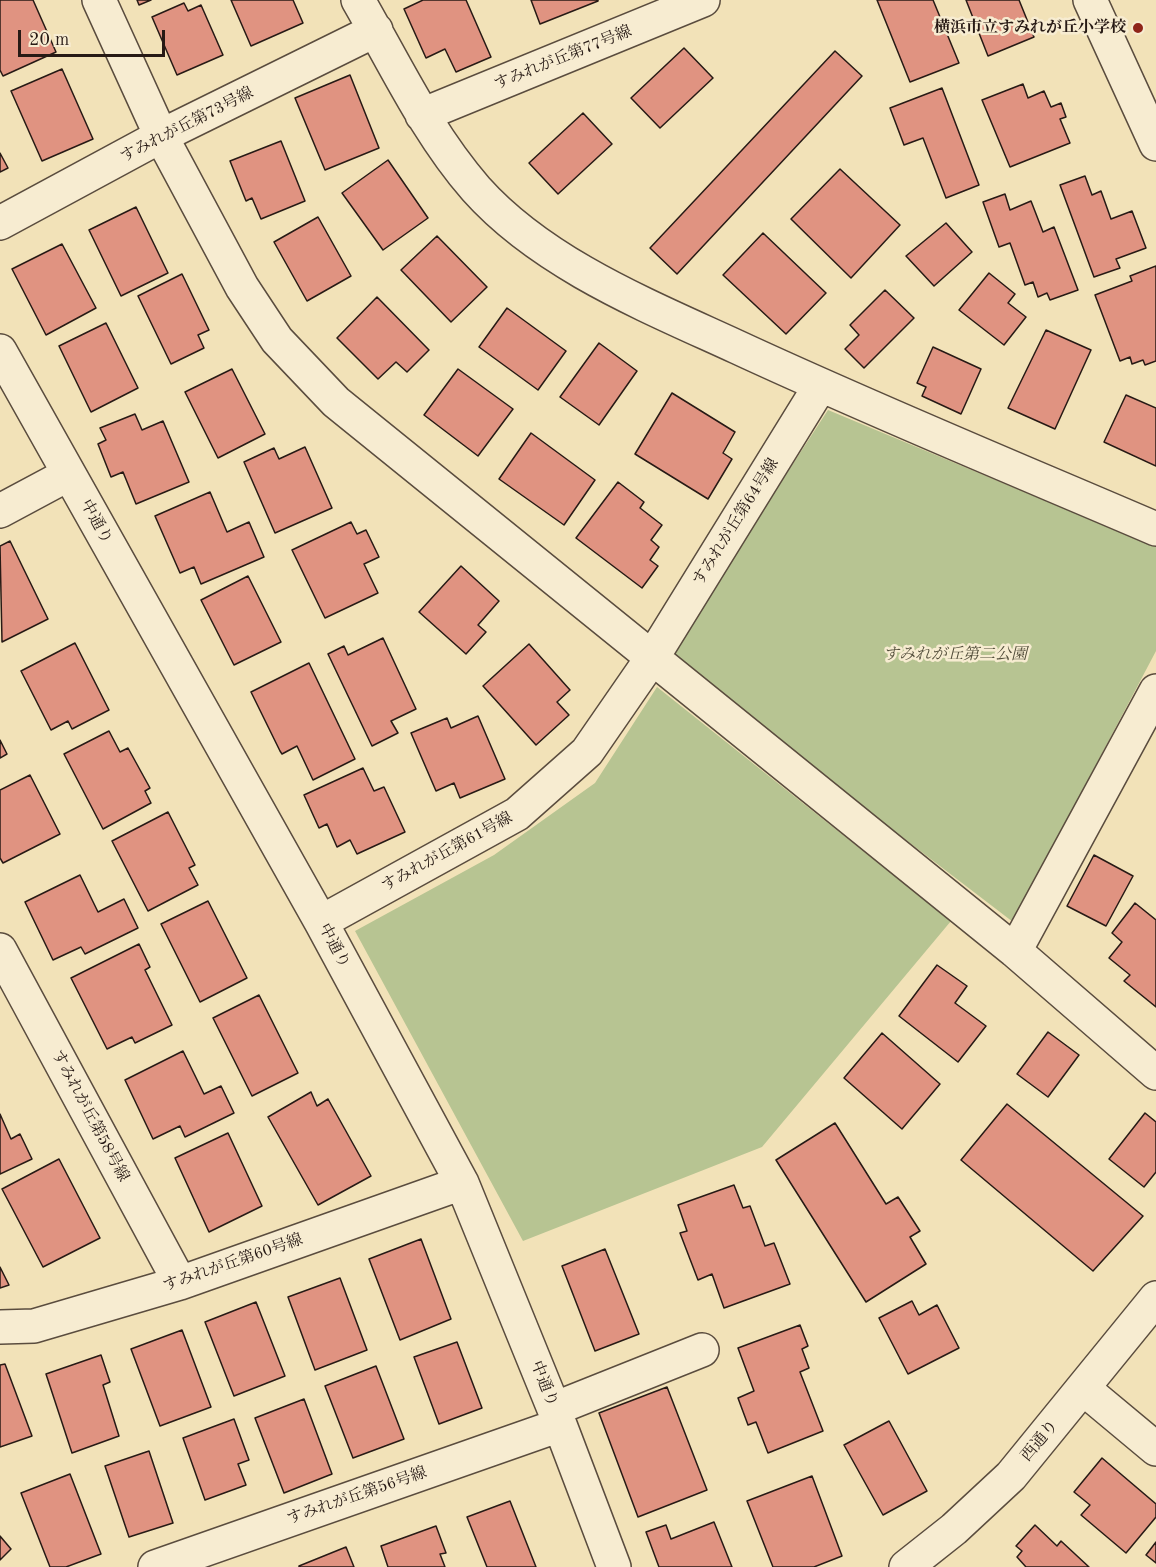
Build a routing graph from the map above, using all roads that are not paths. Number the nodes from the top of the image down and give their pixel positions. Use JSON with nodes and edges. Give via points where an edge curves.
{"nodes":[{"id":1,"x":99,"y":0,"type":"edge"},
{"id":2,"x":358,"y":0,"type":"edge"},
{"id":3,"x":703,"y":0,"type":"edge"},
{"id":4,"x":1090,"y":0,"type":"edge"},
{"id":5,"x":376,"y":30,"type":"junction"},
{"id":6,"x":1146,"y":94,"type":"edge"},
{"id":7,"x":422,"y":115,"type":"junction"},
{"id":8,"x":161,"y":136,"type":"junction"},
{"id":9,"x":1156,"y":144,"type":"edge"},
{"id":10,"x":0,"y":223,"type":"edge"},
{"id":11,"x":0,"y":351,"type":"edge"},
{"id":12,"x":820,"y":386,"type":"junction"},
{"id":13,"x":69,"y":474,"type":"junction"},
{"id":14,"x":0,"y":511,"type":"edge"},
{"id":15,"x":1156,"y":529,"type":"edge"},
{"id":16,"x":652,"y":658,"type":"junction"},
{"id":17,"x":1156,"y":690,"type":"edge"},
{"id":18,"x":321,"y":922,"type":"junction"},
{"id":19,"x":0,"y":950,"type":"edge"},
{"id":20,"x":1015,"y":951,"type":"junction"},
{"id":21,"x":1156,"y":1073,"type":"edge"},
{"id":22,"x":462,"y":1183,"type":"junction"},
{"id":23,"x":180,"y":1283,"type":"junction"},
{"id":24,"x":1156,"y":1298,"type":"edge"},
{"id":25,"x":0,"y":1327,"type":"edge"},
{"id":26,"x":702,"y":1350,"type":"dead end"},
{"id":27,"x":1084,"y":1389,"type":"junction"},
{"id":28,"x":557,"y":1417,"type":"junction"},
{"id":29,"x":1156,"y":1449,"type":"edge"},
{"id":30,"x":155,"y":1567,"type":"edge"},
{"id":31,"x":614,"y":1567,"type":"edge"},
{"id":32,"x":906,"y":1567,"type":"edge"}],
"edges":[{"from":1,"to":8,"type":"street"},
{"from":2,"to":5,"type":"street"},
{"from":3,"to":7,"type":"street","name":"すみれが丘第77号線"},
{"from":4,"to":6,"type":"street"},
{"from":5,"to":7,"type":"street"},
{"from":5,"to":8,"type":"street","name":"すみれが丘第73号線"},
{"from":6,"to":9,"type":"street"},
{"from":7,"to":12,"type":"street","via":[[477,189],[525,232],[572,265],[601,284]]},
{"from":8,"to":10,"type":"street","name":"すみれが丘第73号線"},
{"from":8,"to":16,"type":"street","via":[[242,287],[277,340],[336,402]]},
{"from":11,"to":13,"type":"street","name":"中通り"},
{"from":12,"to":15,"type":"street"},
{"from":12,"to":16,"type":"street","name":"すみれが丘第64号線"},
{"from":13,"to":14,"type":"street"},
{"from":13,"to":18,"type":"street","name":"中通り"},
{"from":16,"to":18,"type":"street","name":"すみれが丘第61号線","via":[[587,752],[517,814]]},
{"from":16,"to":20,"type":"street"},
{"from":17,"to":20,"type":"street"},
{"from":18,"to":22,"type":"street","name":"中通り"},
{"from":19,"to":23,"type":"street","name":"すみれが丘第58号線"},
{"from":20,"to":21,"type":"street"},
{"from":22,"to":23,"type":"street","name":"すみれが丘第60号線"},
{"from":22,"to":28,"type":"street","name":"中通り"},
{"from":23,"to":25,"type":"street","name":"すみれが丘第60号線","via":[[34,1326]]},
{"from":24,"to":27,"type":"street","name":"西通り"},
{"from":26,"to":28,"type":"street","name":"すみれが丘第56号線"},
{"from":27,"to":29,"type":"street"},
{"from":27,"to":32,"type":"street","name":"西通り","via":[[1011,1476]]},
{"from":28,"to":30,"type":"street","name":"すみれが丘第56号線"},
{"from":28,"to":31,"type":"street","name":"中通り"}]}
